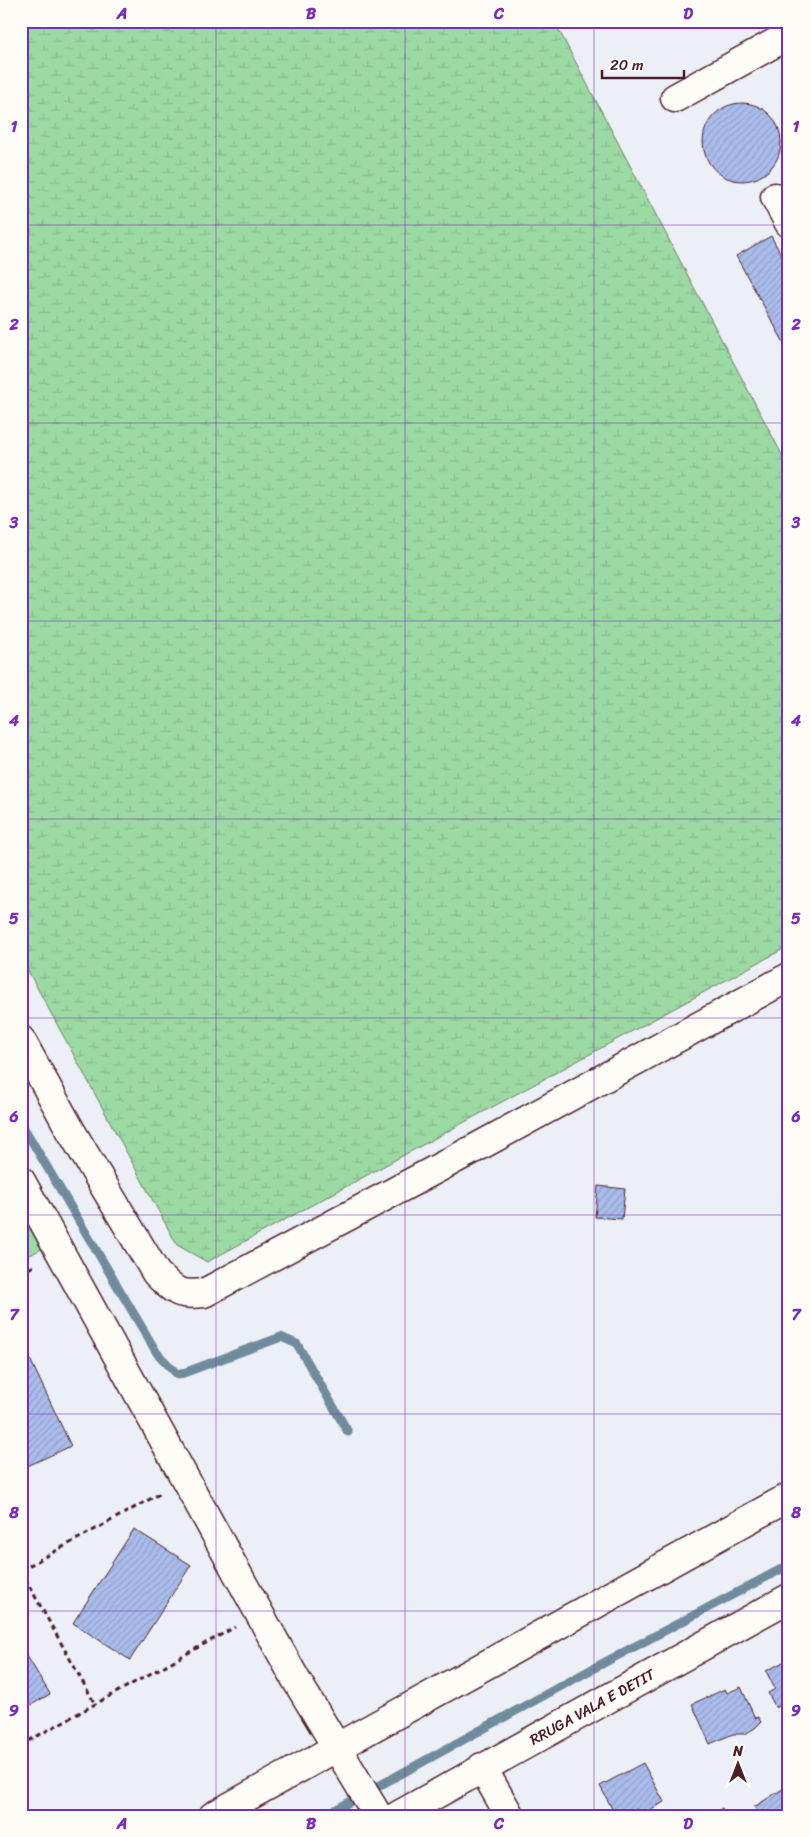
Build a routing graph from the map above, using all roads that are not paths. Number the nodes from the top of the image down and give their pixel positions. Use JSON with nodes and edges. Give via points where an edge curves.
{"nodes":[{"id":1,"x":789,"y":35,"type":"edge"},
{"id":2,"x":676,"y":98,"type":"dead end"},
{"id":3,"x":775,"y":197,"type":"dead end"},
{"id":4,"x":789,"y":223,"type":"edge"},
{"id":5,"x":789,"y":977,"type":"edge"},
{"id":6,"x":21,"y":1040,"type":"edge"},
{"id":7,"x":21,"y":1181,"type":"edge"},
{"id":8,"x":789,"y":1496,"type":"edge"},
{"id":9,"x":789,"y":1598,"type":"edge"},
{"id":10,"x":339,"y":1751,"type":"junction"},
{"id":11,"x":482,"y":1767,"type":"junction"},
{"id":12,"x":383,"y":1814,"type":"edge"},
{"id":13,"x":212,"y":1816,"type":"edge"},
{"id":14,"x":510,"y":1816,"type":"edge"}],
"edges":[{"from":1,"to":2,"type":"street"},
{"from":3,"to":4,"type":"street"},
{"from":5,"to":6,"type":"street","via":[[204,1293],[187,1295],[170,1288],[156,1273],[70,1132]]},
{"from":7,"to":10,"type":"street","via":[[295,1678]]},
{"from":8,"to":10,"type":"street"},
{"from":9,"to":11,"type":"street","name":"RRUGA VALA E DETIT"},
{"from":10,"to":12,"type":"street"},
{"from":10,"to":13,"type":"street"},
{"from":11,"to":12,"type":"street","name":"RRUGA VALA E DETIT"},
{"from":11,"to":14,"type":"street"}]}
